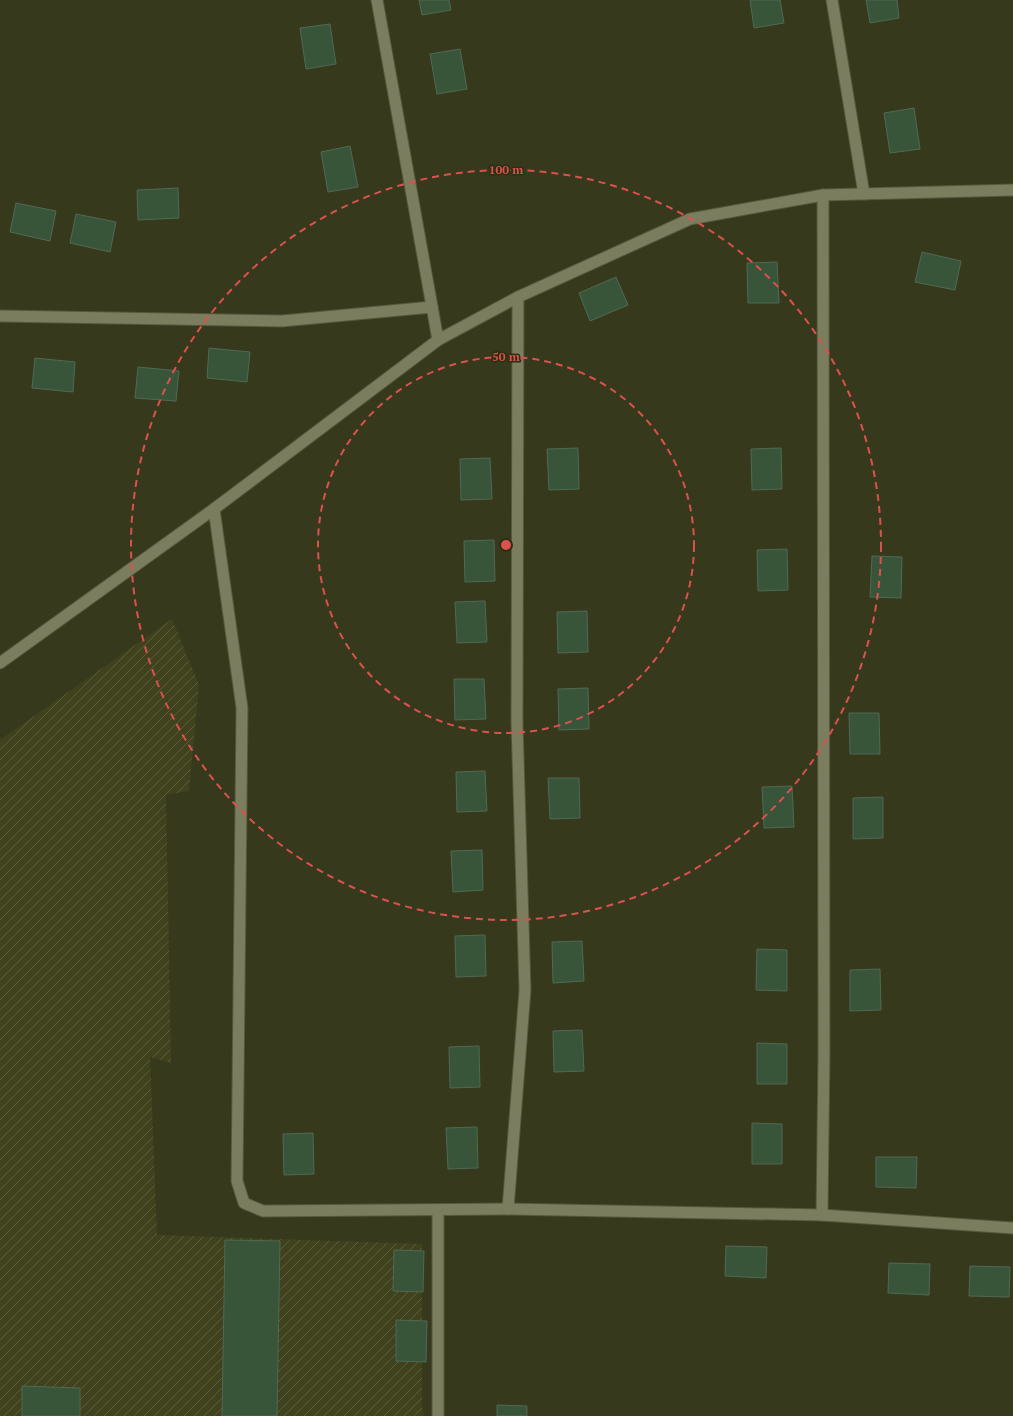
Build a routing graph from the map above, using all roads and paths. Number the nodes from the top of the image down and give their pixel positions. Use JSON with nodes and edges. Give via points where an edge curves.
{"nodes":[{"id":1,"x":377,"y":0,"type":"edge"},
{"id":2,"x":832,"y":0,"type":"edge"},
{"id":3,"x":1013,"y":190,"type":"edge"},
{"id":4,"x":864,"y":194,"type":"junction"},
{"id":5,"x":823,"y":195,"type":"junction"},
{"id":6,"x":518,"y":297,"type":"junction"},
{"id":7,"x":432,"y":307,"type":"junction"},
{"id":8,"x":0,"y":316,"type":"edge"},
{"id":9,"x":438,"y":340,"type":"junction"},
{"id":10,"x":214,"y":509,"type":"junction"},
{"id":11,"x":0,"y":663,"type":"edge"},
{"id":12,"x":508,"y":1209,"type":"junction"},
{"id":13,"x":438,"y":1210,"type":"junction"},
{"id":14,"x":822,"y":1214,"type":"junction"},
{"id":15,"x":1013,"y":1228,"type":"edge"},
{"id":16,"x":438,"y":1416,"type":"edge"}],
"edges":[{"from":1,"to":7,"type":"street"},
{"from":2,"to":4,"type":"street"},
{"from":3,"to":4,"type":"street"},
{"from":4,"to":5,"type":"street"},
{"from":5,"to":6,"type":"street","via":[[690,218]]},
{"from":5,"to":14,"type":"street"},
{"from":6,"to":9,"type":"street"},
{"from":6,"to":12,"type":"street","via":[[516,723],[525,990]]},
{"from":7,"to":8,"type":"street","via":[[282,321]]},
{"from":7,"to":9,"type":"street"},
{"from":9,"to":10,"type":"street"},
{"from":10,"to":11,"type":"street"},
{"from":10,"to":13,"type":"street","via":[[242,708],[237,1181],[244,1203],[263,1211]]},
{"from":12,"to":13,"type":"street"},
{"from":12,"to":14,"type":"street"},
{"from":13,"to":16,"type":"street"},
{"from":14,"to":15,"type":"street"}]}
